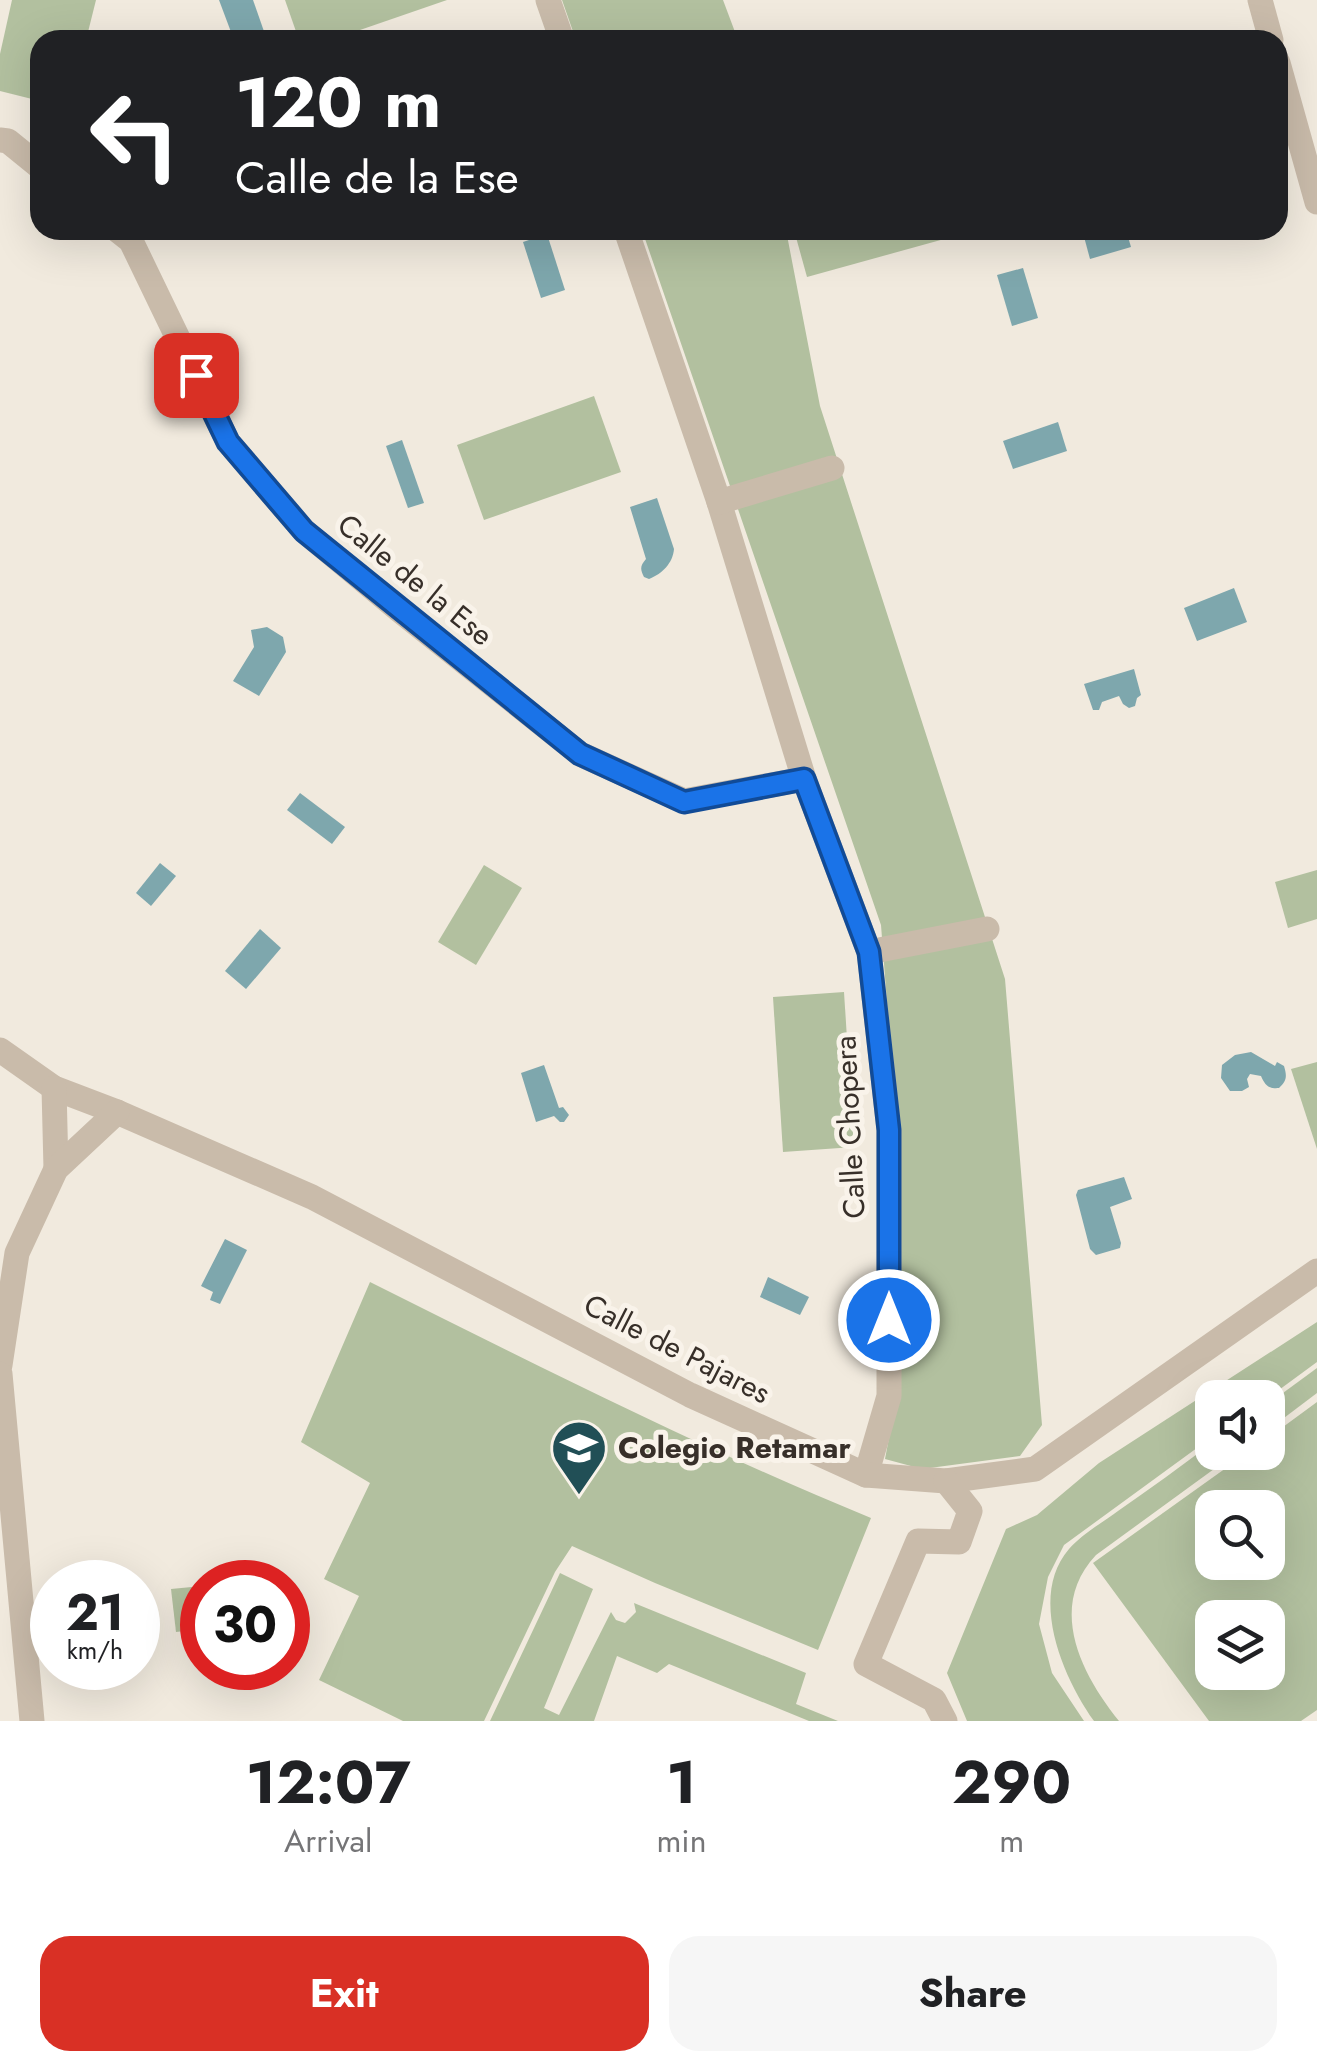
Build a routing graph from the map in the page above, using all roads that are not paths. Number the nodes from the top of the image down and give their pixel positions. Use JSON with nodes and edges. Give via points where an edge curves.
{"nodes":[{"id":1,"x":1260,"y":0,"type":"edge"},
{"id":2,"x":552,"y":1,"type":"edge"},
{"id":3,"x":559,"y":30,"type":"edge"},
{"id":4,"x":1268,"y":30,"type":"edge"},
{"id":5,"x":1288,"y":99,"type":"edge"},
{"id":6,"x":0,"y":140,"type":"edge"},
{"id":7,"x":30,"y":160,"type":"edge"},
{"id":8,"x":1317,"y":202,"type":"edge"},
{"id":9,"x":130,"y":240,"type":"edge"},
{"id":10,"x":629,"y":240,"type":"edge"},
{"id":11,"x":832,"y":468,"type":"dead end"},
{"id":12,"x":719,"y":502,"type":"junction"},
{"id":13,"x":804,"y":779,"type":"junction"},
{"id":14,"x":986,"y":929,"type":"dead end"},
{"id":15,"x":869,"y":952,"type":"junction"},
{"id":16,"x":0,"y":1050,"type":"edge"},
{"id":17,"x":54,"y":1088,"type":"junction"},
{"id":18,"x":117,"y":1112,"type":"junction"},
{"id":19,"x":56,"y":1169,"type":"junction"},
{"id":20,"x":1317,"y":1271,"type":"edge"},
{"id":21,"x":0,"y":1365,"type":"edge"},
{"id":22,"x":0,"y":1374,"type":"edge"},
{"id":23,"x":866,"y":1475,"type":"junction"},
{"id":24,"x":946,"y":1481,"type":"junction"},
{"id":25,"x":32,"y":1721,"type":"edge"},
{"id":26,"x":944,"y":1721,"type":"edge"}],
"edges":[{"from":1,"to":4,"type":"street"},
{"from":2,"to":3,"type":"street"},
{"from":5,"to":8,"type":"street"},
{"from":6,"to":7,"type":"street"},
{"from":9,"to":13,"type":"street","name":"Calle de la Ese","via":[[228,442],[304,531],[414,622],[580,754],[684,802]]},
{"from":10,"to":12,"type":"street","name":"Calle Chopera"},
{"from":11,"to":12,"type":"street"},
{"from":12,"to":13,"type":"street","name":"Calle Chopera"},
{"from":13,"to":15,"type":"street","name":"Calle Chopera"},
{"from":14,"to":15,"type":"street"},
{"from":15,"to":23,"type":"street","name":"Calle Chopera","via":[[889,1130],[890,1396]]},
{"from":16,"to":17,"type":"street","name":"Calle de Pajares"},
{"from":17,"to":18,"type":"street","name":"Calle de Pajares"},
{"from":17,"to":19,"type":"street"},
{"from":18,"to":19,"type":"street"},
{"from":18,"to":23,"type":"street","name":"Calle de Pajares","via":[[312,1197],[690,1395]]},
{"from":19,"to":21,"type":"street","via":[[17,1253]]},
{"from":20,"to":24,"type":"street","name":"Calle de Pajares","via":[[1035,1469]]},
{"from":22,"to":25,"type":"street"},
{"from":23,"to":24,"type":"street","name":"Calle de Pajares"},
{"from":24,"to":26,"type":"street","via":[[970,1511],[959,1542],[918,1541],[866,1664],[934,1700]]}]}
